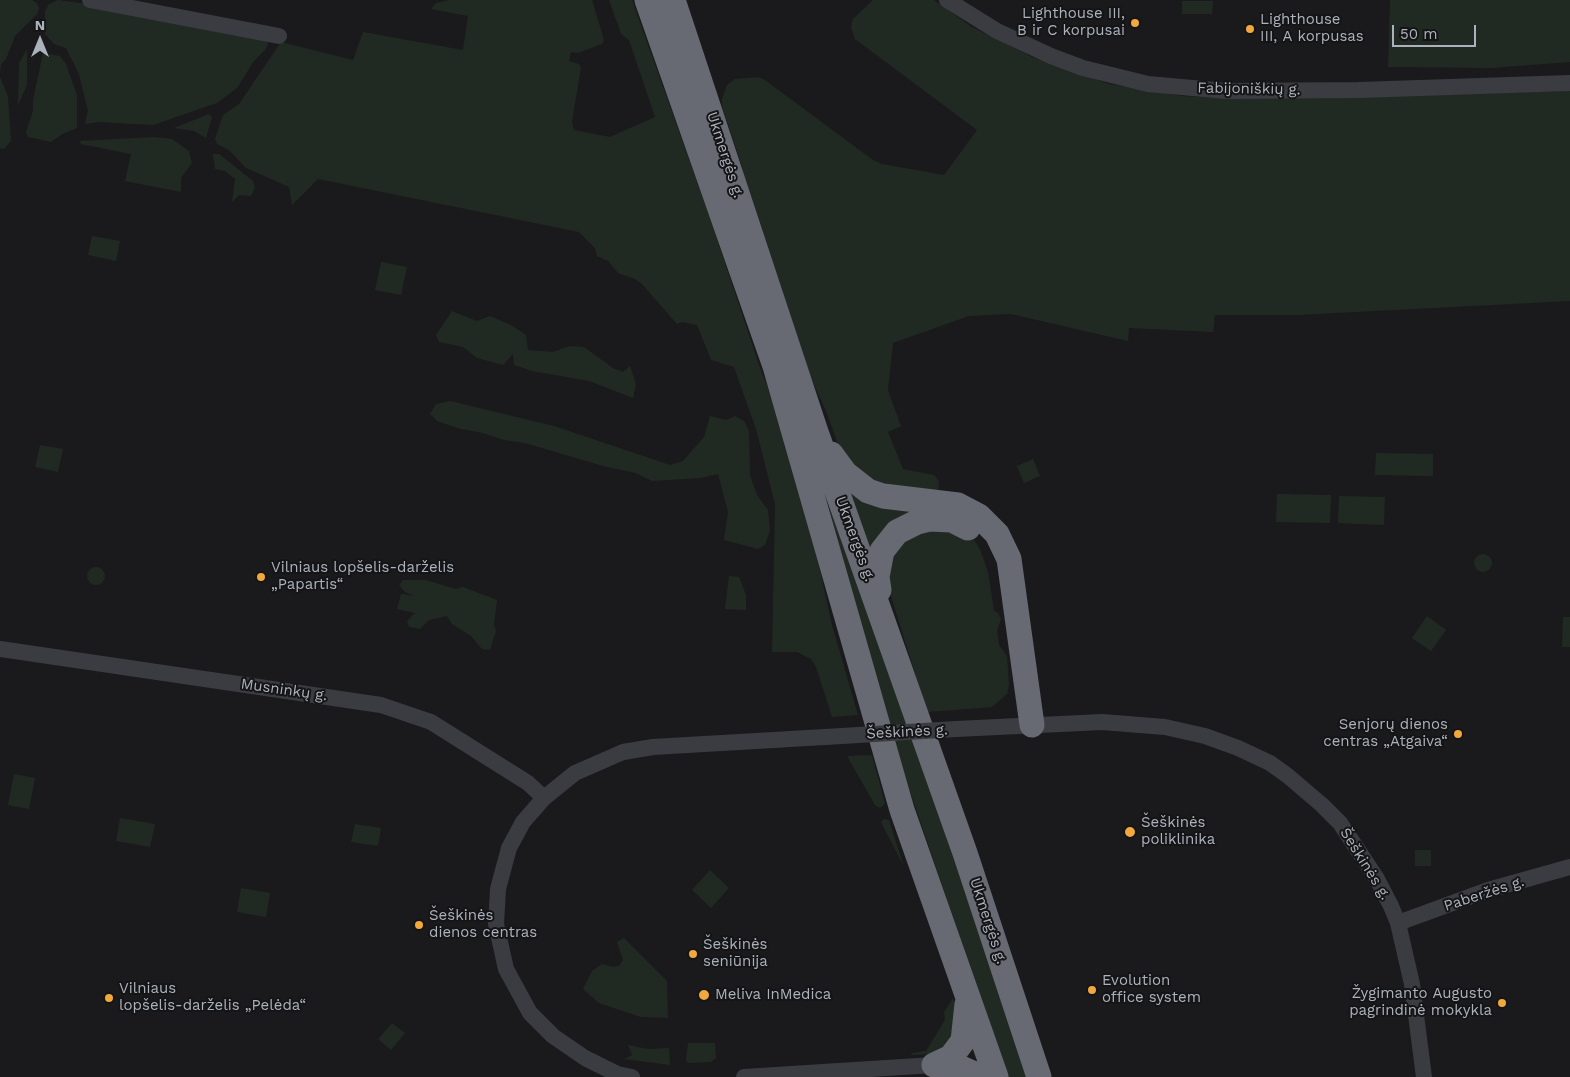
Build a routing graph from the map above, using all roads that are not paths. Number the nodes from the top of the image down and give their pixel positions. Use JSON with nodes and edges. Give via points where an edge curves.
{"nodes":[{"id":1,"x":90,"y":0,"type":"edge"},
{"id":2,"x":647,"y":0,"type":"edge"},
{"id":3,"x":673,"y":0,"type":"edge"},
{"id":4,"x":947,"y":0,"type":"edge"},
{"id":5,"x":279,"y":36,"type":"dead end"},
{"id":6,"x":1570,"y":83,"type":"edge"},
{"id":7,"x":816,"y":432,"type":"junction"},
{"id":8,"x":880,"y":611,"type":"junction"},
{"id":9,"x":0,"y":649,"type":"edge"},
{"id":10,"x":1027,"y":726,"type":"junction"},
{"id":11,"x":544,"y":798,"type":"junction"},
{"id":12,"x":1570,"y":867,"type":"edge"},
{"id":13,"x":1398,"y":923,"type":"junction"},
{"id":14,"x":968,"y":997,"type":"junction"},
{"id":15,"x":929,"y":1070,"type":"edge"},
{"id":16,"x":622,"y":1076,"type":"edge"},
{"id":17,"x":744,"y":1077,"type":"edge"},
{"id":18,"x":982,"y":1077,"type":"edge"},
{"id":19,"x":996,"y":1077,"type":"edge"},
{"id":20,"x":1039,"y":1077,"type":"edge"},
{"id":21,"x":1424,"y":1077,"type":"edge"}],
"edges":[{"from":1,"to":5,"type":"street"},
{"from":2,"to":14,"type":"highway","name":"Ukmergės g.","via":[[775,366],[902,810]]},
{"from":3,"to":7,"type":"highway","name":"Ukmergės g."},
{"from":4,"to":6,"type":"street","name":"Fabijoniškių g.","via":[[997,31],[1051,56],[1090,70],[1148,84],[1226,90],[1359,90]]},
{"from":7,"to":8,"type":"highway","name":"Ukmergės g."},
{"from":7,"to":10,"type":"highway","via":[[845,473],[868,491],[883,496],[958,505],[979,516],[997,534],[1008,559]]},
{"from":8,"to":10,"type":"highway","via":[[879,563],[888,541],[897,532],[929,519],[952,520],[972,530],[993,560]]},
{"from":8,"to":20,"type":"highway","name":"Ukmergės g."},
{"from":9,"to":11,"type":"street","name":"Musninkų g.","via":[[381,705],[431,722],[528,783]]},
{"from":10,"to":11,"type":"street","name":"Šeškinės g.","bridge":true,"via":[[636,749],[583,768]]},
{"from":10,"to":13,"type":"street","name":"Šeškinės g.","via":[[1102,722],[1165,727],[1221,741],[1270,763],[1340,823],[1378,878]]},
{"from":11,"to":16,"type":"street","name":"Šeškinės g.","via":[[520,828],[503,866],[496,904],[499,942],[506,968],[518,993],[540,1025],[569,1049]]},
{"from":12,"to":13,"type":"street","name":"Paberžės g.","via":[[1488,890]]},
{"from":13,"to":21,"type":"street","name":"Šeškinės g.","via":[[1412,984]]},
{"from":14,"to":15,"type":"highway","via":[[963,1042],[951,1057]]},
{"from":14,"to":19,"type":"highway","name":"Ukmergės g."},
{"from":15,"to":17,"type":"street"},
{"from":15,"to":18,"type":"highway","via":[[961,1068]]}]}
